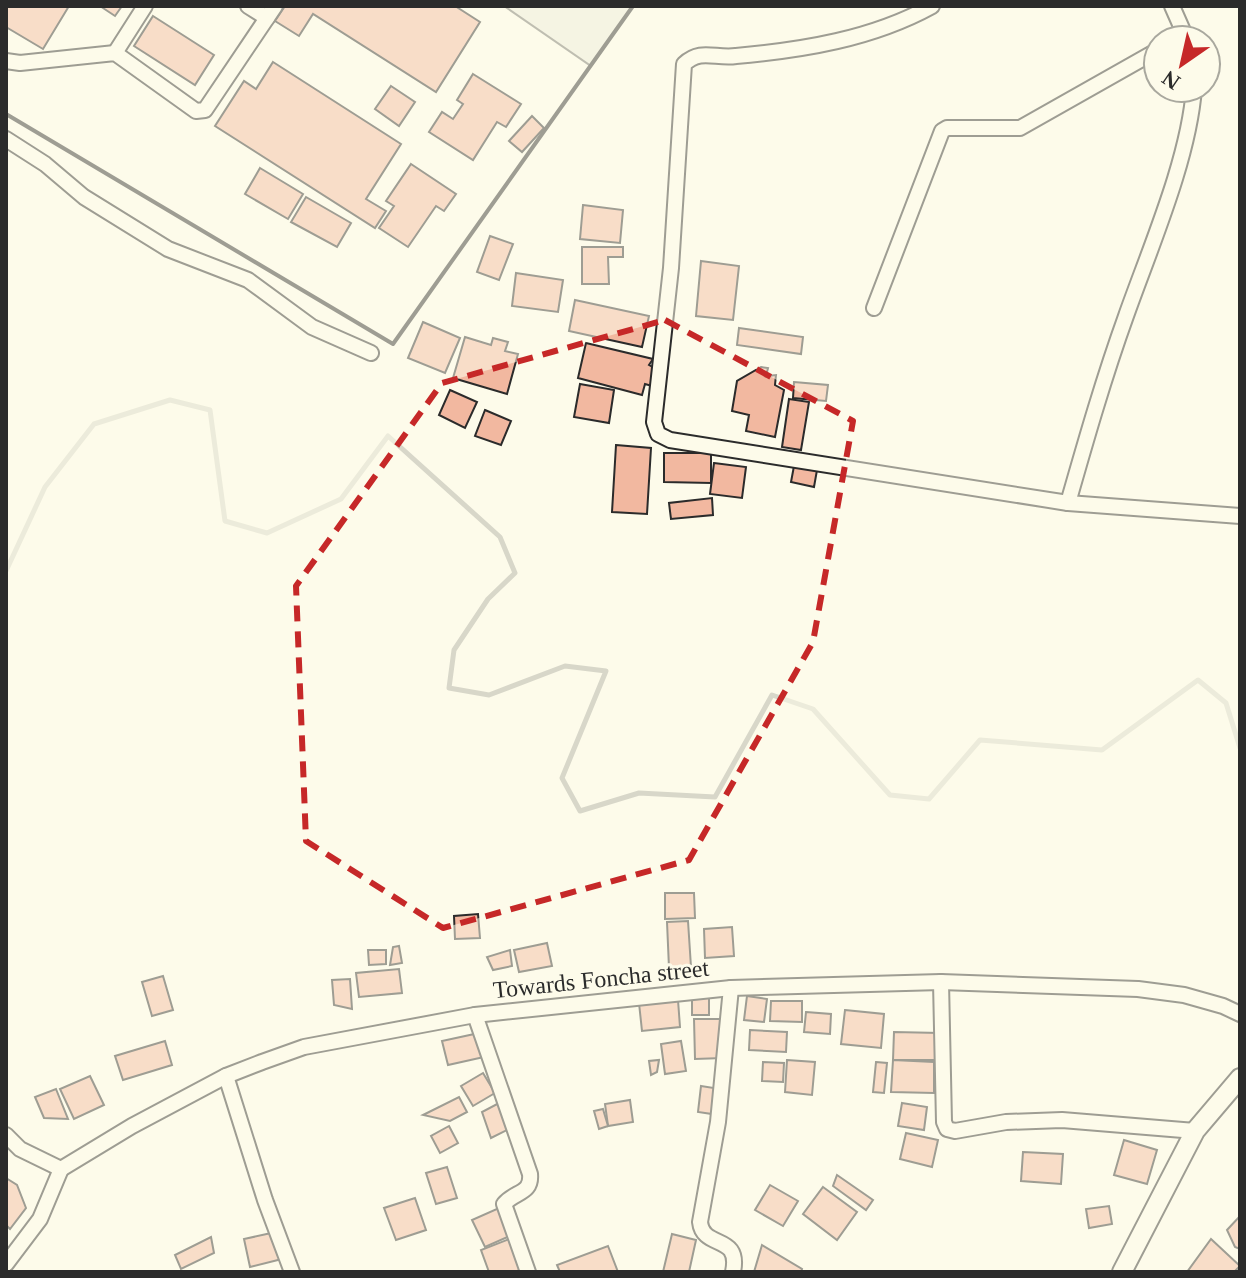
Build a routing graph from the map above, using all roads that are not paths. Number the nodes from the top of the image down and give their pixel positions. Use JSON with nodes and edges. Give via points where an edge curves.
{"nodes":[{"id":1,"x":145,"y":6,"type":"edge"},
{"id":2,"x":248,"y":6,"type":"edge"},
{"id":3,"x":932,"y":6,"type":"edge"},
{"id":4,"x":271,"y":12,"type":"edge"},
{"id":5,"x":115,"y":53,"type":"junction"},
{"id":6,"x":1142,"y":59,"type":"edge"},
{"id":7,"x":6,"y":61,"type":"edge"},
{"id":8,"x":1193,"y":104,"type":"edge"},
{"id":9,"x":6,"y":139,"type":"edge"},
{"id":10,"x":874,"y":308,"type":"dead end"},
{"id":11,"x":371,"y":353,"type":"dead end"},
{"id":12,"x":1068,"y":503,"type":"junction"},
{"id":13,"x":1240,"y":516,"type":"edge"},
{"id":14,"x":941,"y":982,"type":"junction"},
{"id":15,"x":731,"y":988,"type":"junction"},
{"id":16,"x":1240,"y":1014,"type":"edge"},
{"id":17,"x":475,"y":1015,"type":"junction"},
{"id":18,"x":226,"y":1076,"type":"junction"},
{"id":19,"x":1240,"y":1078,"type":"edge"},
{"id":20,"x":1195,"y":1131,"type":"junction"},
{"id":21,"x":6,"y":1135,"type":"edge"},
{"id":22,"x":61,"y":1169,"type":"junction"},
{"id":23,"x":6,"y":1264,"type":"edge"},
{"id":24,"x":292,"y":1272,"type":"edge"},
{"id":25,"x":528,"y":1272,"type":"edge"},
{"id":26,"x":733,"y":1272,"type":"edge"},
{"id":27,"x":1122,"y":1272,"type":"edge"}],
"edges":[{"from":1,"to":5,"type":"street"},
{"from":2,"to":4,"type":"street"},
{"from":3,"to":12,"type":"street","via":[[893,24],[797,50],[720,58],[704,53],[684,64],[671,268],[654,422],[658,434],[670,440]]},
{"from":4,"to":5,"type":"street","via":[[205,110],[196,111]]},
{"from":5,"to":7,"type":"street"},
{"from":6,"to":10,"type":"street","via":[[1020,128],[942,131]]},
{"from":8,"to":12,"type":"street","via":[[1167,201],[1108,366]]},
{"from":9,"to":11,"type":"street","via":[[84,197],[168,249],[248,280],[312,327]]},
{"from":12,"to":13,"type":"street"},
{"from":14,"to":15,"type":"street","name":"Towards Foncha street"},
{"from":14,"to":16,"type":"street","name":"Towards Foncha street","via":[[1138,989],[1184,995]]},
{"from":14,"to":20,"type":"street","via":[[947,1129],[1062,1120]]},
{"from":15,"to":17,"type":"street","name":"Towards Foncha street"},
{"from":15,"to":26,"type":"street","via":[[718,1122],[700,1222],[706,1237],[733,1251]]},
{"from":17,"to":18,"type":"street","name":"Towards Foncha street","via":[[304,1047]]},
{"from":17,"to":25,"type":"street","via":[[530,1174],[527,1190],[504,1204]]},
{"from":18,"to":22,"type":"street","name":"Towards Foncha street"},
{"from":18,"to":24,"type":"street"},
{"from":19,"to":20,"type":"street"},
{"from":20,"to":27,"type":"street"},
{"from":21,"to":22,"type":"street","via":[[20,1149]]},
{"from":22,"to":23,"type":"street","via":[[40,1219]]}]}
